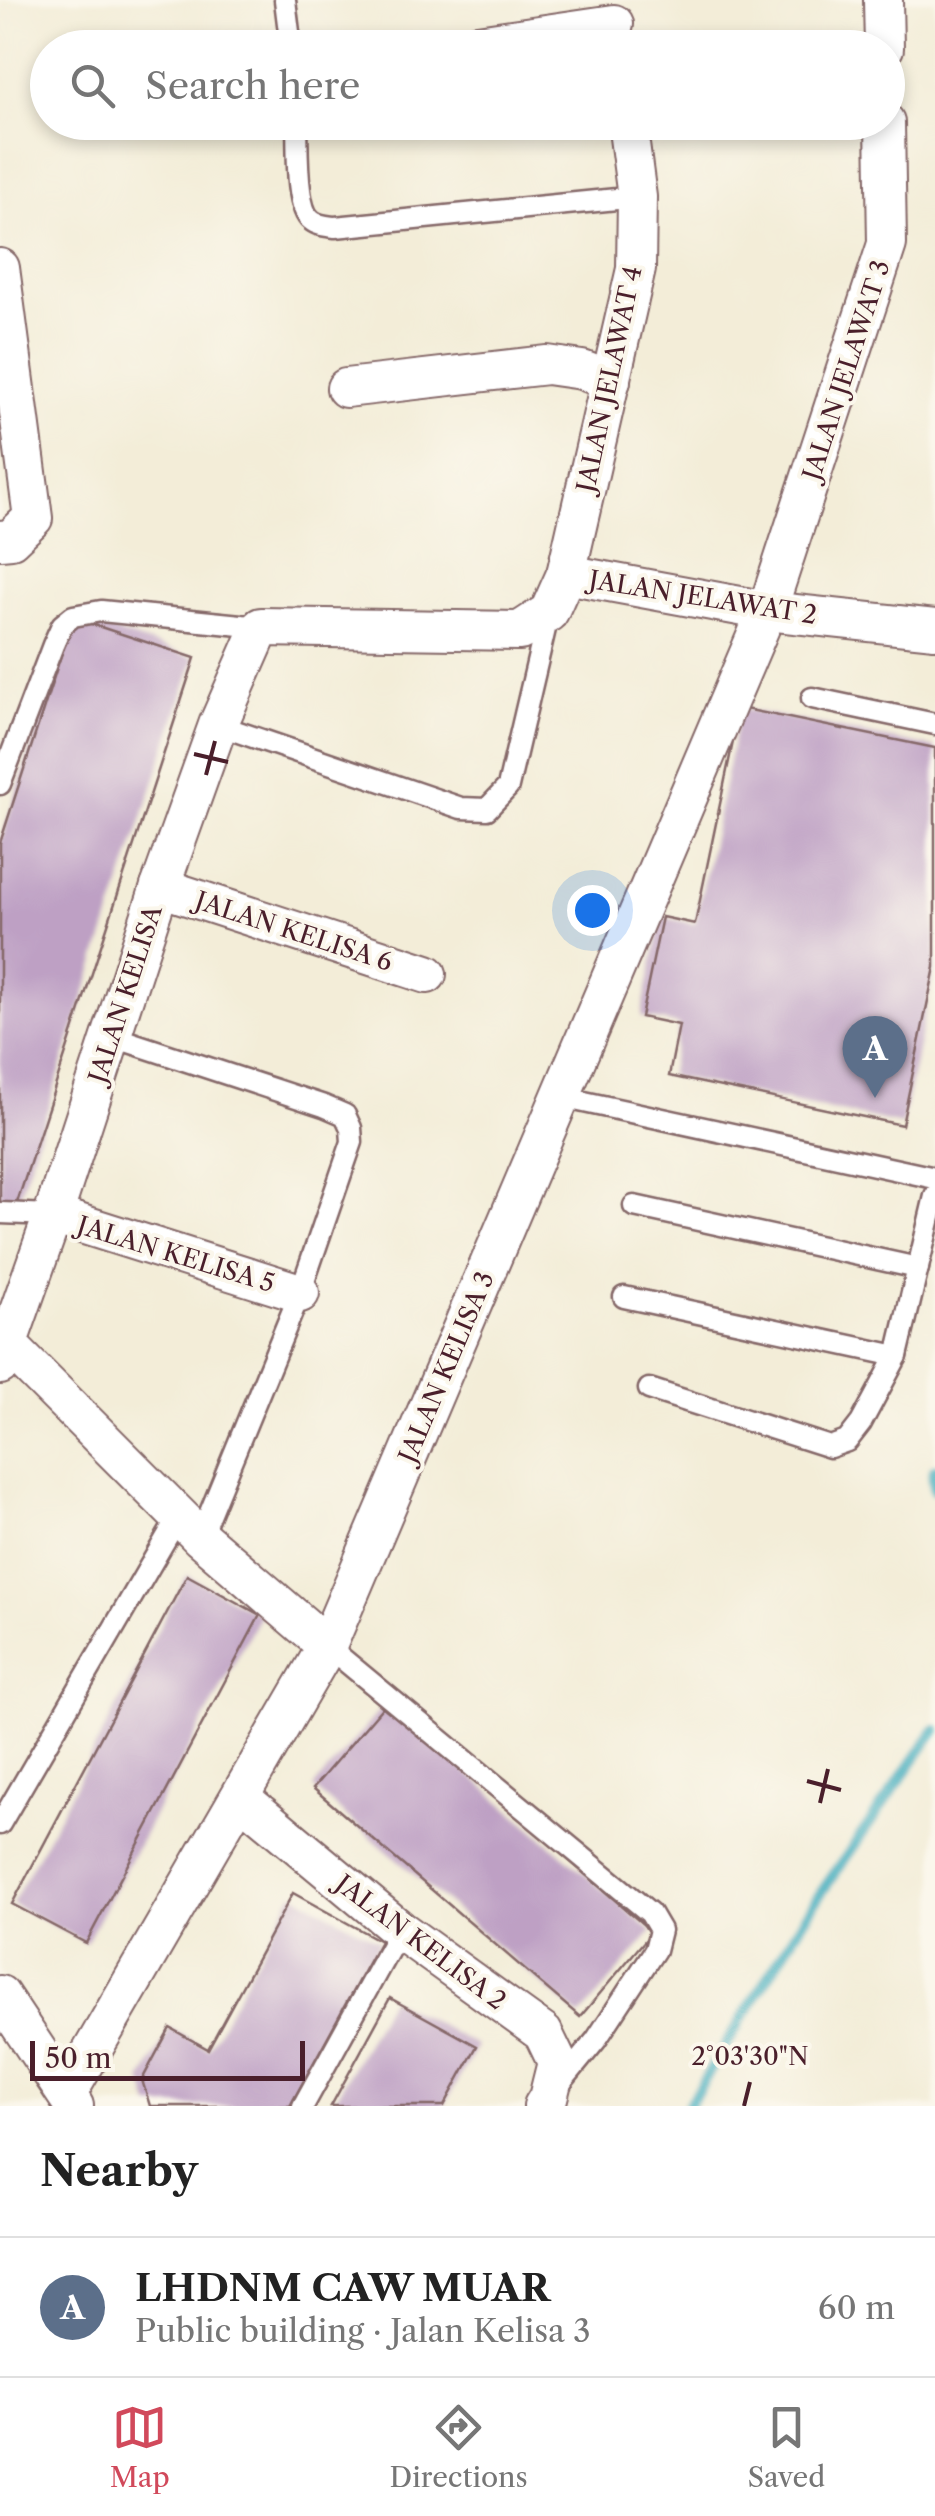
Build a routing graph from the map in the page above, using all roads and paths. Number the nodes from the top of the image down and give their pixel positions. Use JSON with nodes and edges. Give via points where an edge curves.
{"nodes":[{"id":1,"x":285,"y":0,"type":"edge"},
{"id":2,"x":883,"y":0,"type":"edge"},
{"id":3,"x":614,"y":24,"type":"edge"},
{"id":4,"x":289,"y":30,"type":"edge"},
{"id":5,"x":573,"y":30,"type":"edge"},
{"id":6,"x":884,"y":30,"type":"edge"},
{"id":7,"x":297,"y":140,"type":"edge"},
{"id":8,"x":629,"y":140,"type":"edge"},
{"id":9,"x":885,"y":140,"type":"edge"},
{"id":10,"x":637,"y":197,"type":"junction"},
{"id":11,"x":0,"y":268,"type":"edge"},
{"id":12,"x":611,"y":381,"type":"junction"},
{"id":13,"x":346,"y":388,"type":"dead end"},
{"id":14,"x":0,"y":540,"type":"edge"},
{"id":15,"x":566,"y":574,"type":"junction"},
{"id":16,"x":767,"y":610,"type":"junction"},
{"id":17,"x":549,"y":612,"type":"junction"},
{"id":18,"x":261,"y":627,"type":"junction"},
{"id":19,"x":935,"y":629,"type":"edge"},
{"id":20,"x":812,"y":698,"type":"dead end"},
{"id":21,"x":935,"y":724,"type":"edge"},
{"id":22,"x":218,"y":726,"type":"junction"},
{"id":23,"x":0,"y":784,"type":"edge"},
{"id":24,"x":160,"y":888,"type":"junction"},
{"id":25,"x":427,"y":974,"type":"dead end"},
{"id":26,"x":111,"y":1036,"type":"junction"},
{"id":27,"x":561,"y":1097,"type":"junction"},
{"id":28,"x":935,"y":1178,"type":"edge"},
{"id":29,"x":935,"y":1196,"type":"edge"},
{"id":30,"x":634,"y":1206,"type":"dead end"},
{"id":31,"x":0,"y":1212,"type":"edge"},
{"id":32,"x":53,"y":1215,"type":"junction"},
{"id":33,"x":918,"y":1268,"type":"junction"},
{"id":34,"x":300,"y":1292,"type":"junction"},
{"id":35,"x":624,"y":1296,"type":"dead end"},
{"id":36,"x":4,"y":1355,"type":"edge"},
{"id":37,"x":898,"y":1356,"type":"junction"},
{"id":38,"x":649,"y":1389,"type":"dead end"},
{"id":39,"x":190,"y":1526,"type":"junction"},
{"id":40,"x":327,"y":1646,"type":"junction"},
{"id":41,"x":241,"y":1798,"type":"junction"},
{"id":42,"x":0,"y":1824,"type":"edge"},
{"id":43,"x":400,"y":1930,"type":"junction"},
{"id":44,"x":0,"y":1995,"type":"edge"},
{"id":45,"x":71,"y":2100,"type":"edge"},
{"id":46,"x":546,"y":2102,"type":"edge"},
{"id":47,"x":302,"y":2106,"type":"edge"}],
"edges":[{"from":1,"to":4,"type":"lane"},
{"from":2,"to":6,"type":"street"},
{"from":3,"to":5,"type":"street"},
{"from":7,"to":10,"type":"lane","via":[[302,206],[321,225]]},
{"from":8,"to":10,"type":"street","name":"JALAN JELAWAT 4"},
{"from":9,"to":16,"type":"street","name":"JALAN JELAWAT 3","via":[[887,244]]},
{"from":10,"to":12,"type":"street","name":"JALAN JELAWAT 4","via":[[636,269]]},
{"from":11,"to":14,"type":"street","via":[[33,518]]},
{"from":12,"to":13,"type":"street","via":[[547,365]]},
{"from":12,"to":15,"type":"street","name":"JALAN JELAWAT 4"},
{"from":15,"to":16,"type":"street","name":"JALAN JELAWAT 2"},
{"from":15,"to":17,"type":"street","name":"JALAN JELAWAT 2"},
{"from":16,"to":19,"type":"street","name":"JALAN JELAWAT 2"},
{"from":16,"to":27,"type":"street","name":"JALAN KELISA 3"},
{"from":17,"to":18,"type":"street","via":[[520,631]]},
{"from":17,"to":22,"type":"lane","via":[[508,787],[487,809],[461,808]]},
{"from":18,"to":22,"type":"street","name":"JALAN KELISA"},
{"from":18,"to":23,"type":"lane","via":[[101,611],[73,616],[52,644]]},
{"from":20,"to":21,"type":"lane"},
{"from":22,"to":24,"type":"street","name":"JALAN KELISA"},
{"from":24,"to":25,"type":"street","name":"JALAN KELISA 6"},
{"from":24,"to":26,"type":"street","name":"JALAN KELISA"},
{"from":26,"to":32,"type":"street","name":"JALAN KELISA"},
{"from":26,"to":34,"type":"lane","via":[[345,1115],[352,1142]]},
{"from":27,"to":28,"type":"lane"},
{"from":27,"to":40,"type":"street","name":"JALAN KELISA 3"},
{"from":29,"to":33,"type":"lane"},
{"from":30,"to":33,"type":"lane"},
{"from":31,"to":32,"type":"lane"},
{"from":32,"to":34,"type":"street","name":"JALAN KELISA 5"},
{"from":32,"to":36,"type":"street","name":"JALAN KELISA"},
{"from":33,"to":37,"type":"lane"},
{"from":34,"to":39,"type":"lane"},
{"from":35,"to":37,"type":"lane"},
{"from":36,"to":39,"type":"street"},
{"from":37,"to":38,"type":"lane","via":[[848,1441],[830,1447]]},
{"from":39,"to":40,"type":"street"},
{"from":39,"to":42,"type":"lane"},
{"from":40,"to":41,"type":"street","name":"JALAN KELISA 3"},
{"from":40,"to":46,"type":"lane","via":[[650,1913],[660,1930],[655,1950],[596,2040]]},
{"from":41,"to":43,"type":"street","name":"JALAN KELISA 2"},
{"from":41,"to":45,"type":"street","name":"JALAN KELISA 3"},
{"from":43,"to":46,"type":"street","name":"JALAN KELISA 2","via":[[542,2033],[557,2062]]},
{"from":43,"to":47,"type":"lane"},
{"from":44,"to":45,"type":"street"}]}
